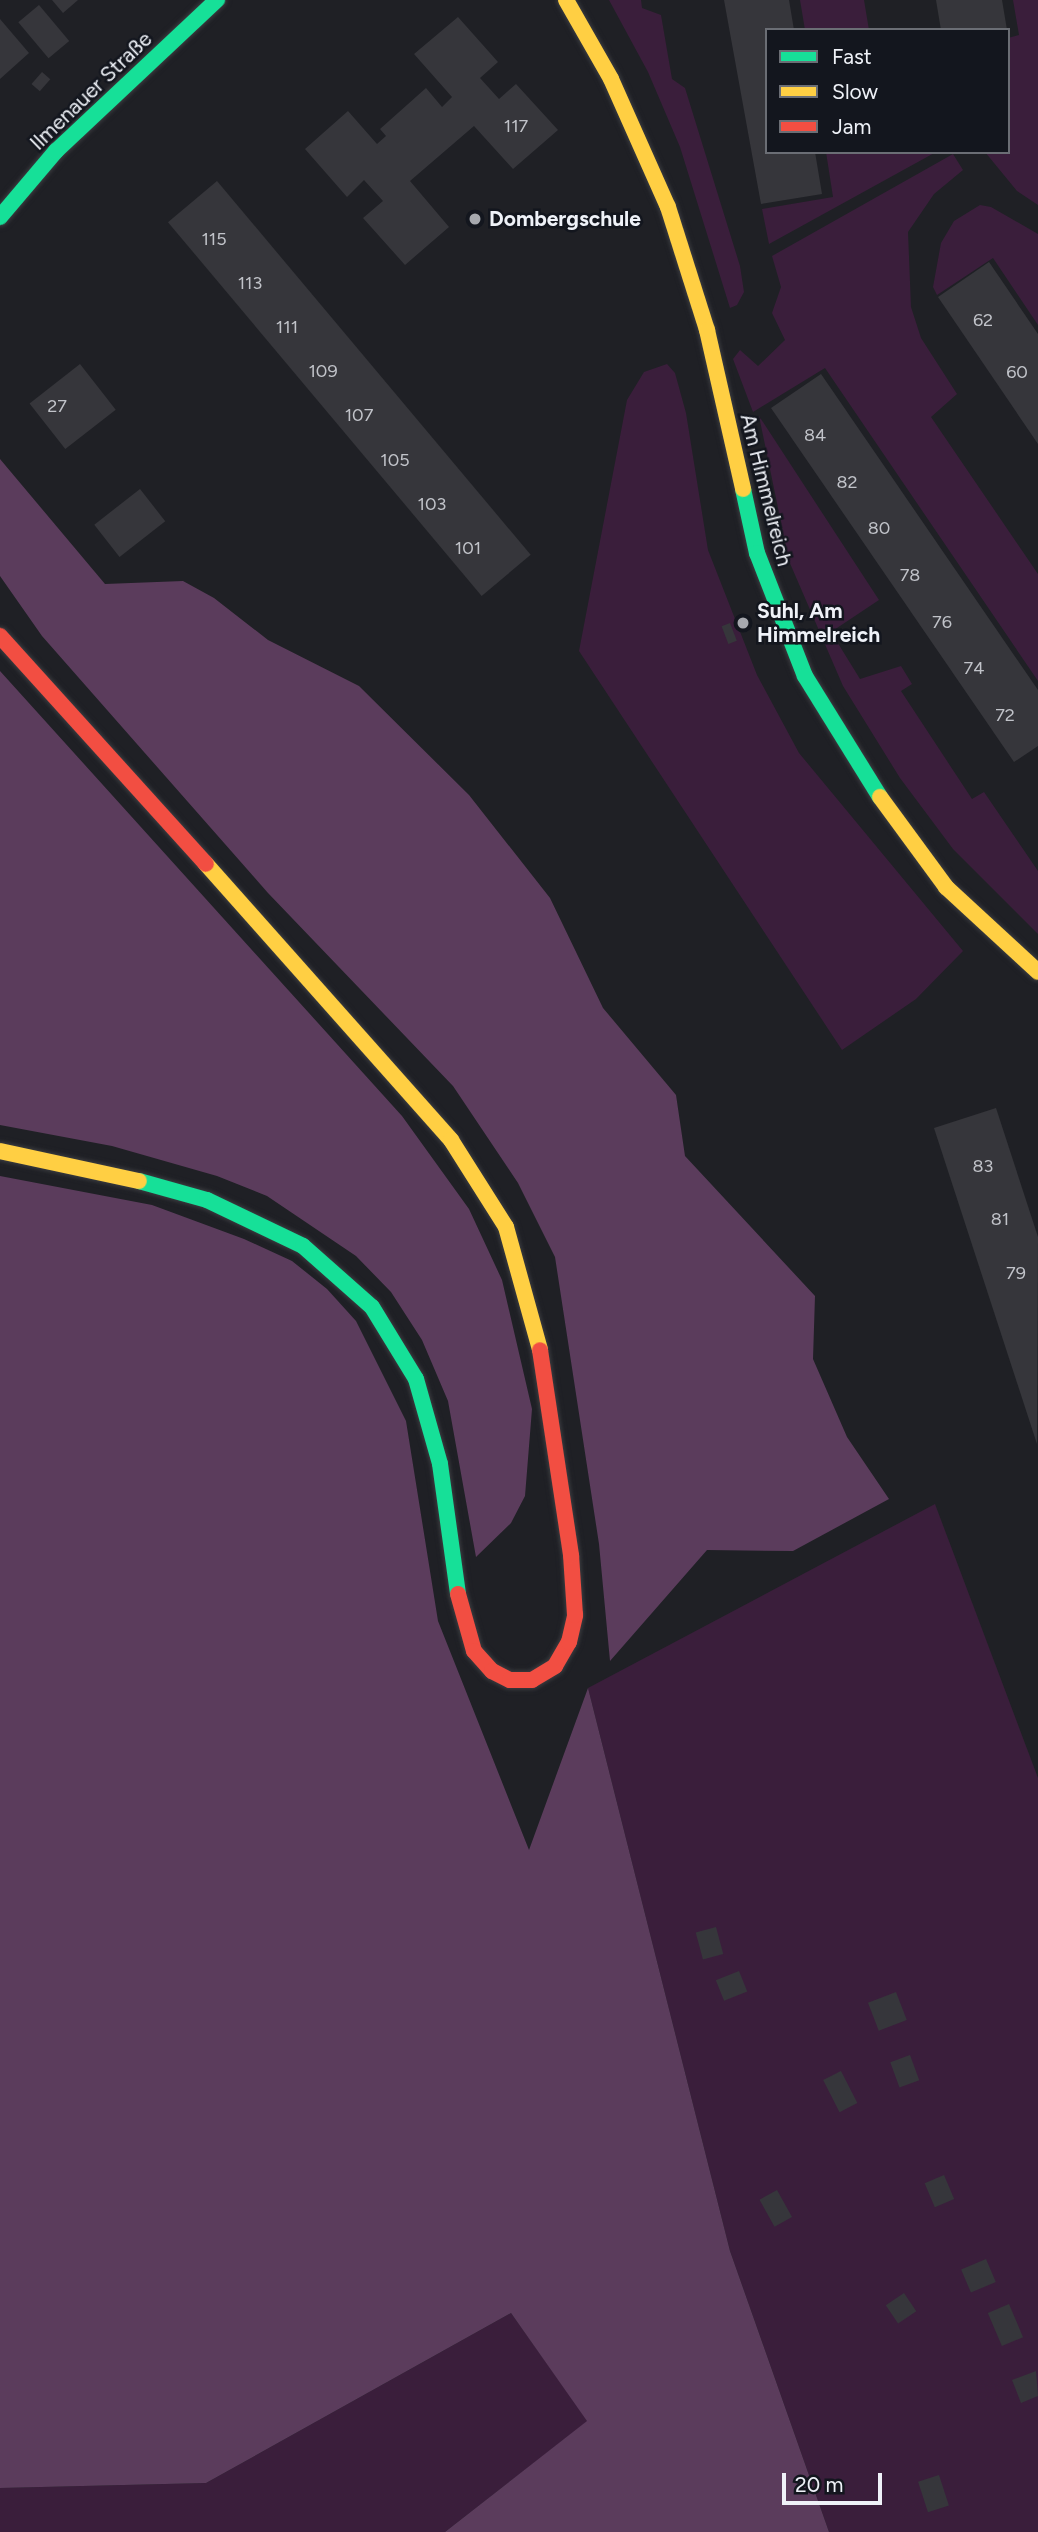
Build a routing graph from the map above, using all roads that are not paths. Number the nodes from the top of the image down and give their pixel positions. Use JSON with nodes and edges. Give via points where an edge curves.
{"nodes":[{"id":1,"x":217,"y":0,"type":"edge"},
{"id":2,"x":566,"y":0,"type":"edge"},
{"id":3,"x":0,"y":217,"type":"edge"},
{"id":4,"x":0,"y":636,"type":"edge"},
{"id":5,"x":1038,"y":972,"type":"edge"},
{"id":6,"x":0,"y":1151,"type":"edge"}],
"edges":[{"from":1,"to":3,"type":"main road","name":"Ilmenauer Straße","via":[[57,151]]},
{"from":2,"to":5,"type":"main road","name":"Am Himmelreich","via":[[611,79],[668,207],[707,330],[757,553],[805,677],[898,827],[947,887]]},
{"from":4,"to":6,"type":"main road","via":[[413,1093],[451,1140],[506,1227],[538,1336],[571,1555],[575,1615],[569,1642],[555,1666],[532,1680],[510,1680],[492,1671],[474,1651],[460,1609],[440,1464],[416,1379],[372,1307],[339,1275],[303,1246],[207,1200],[156,1184]]}]}
